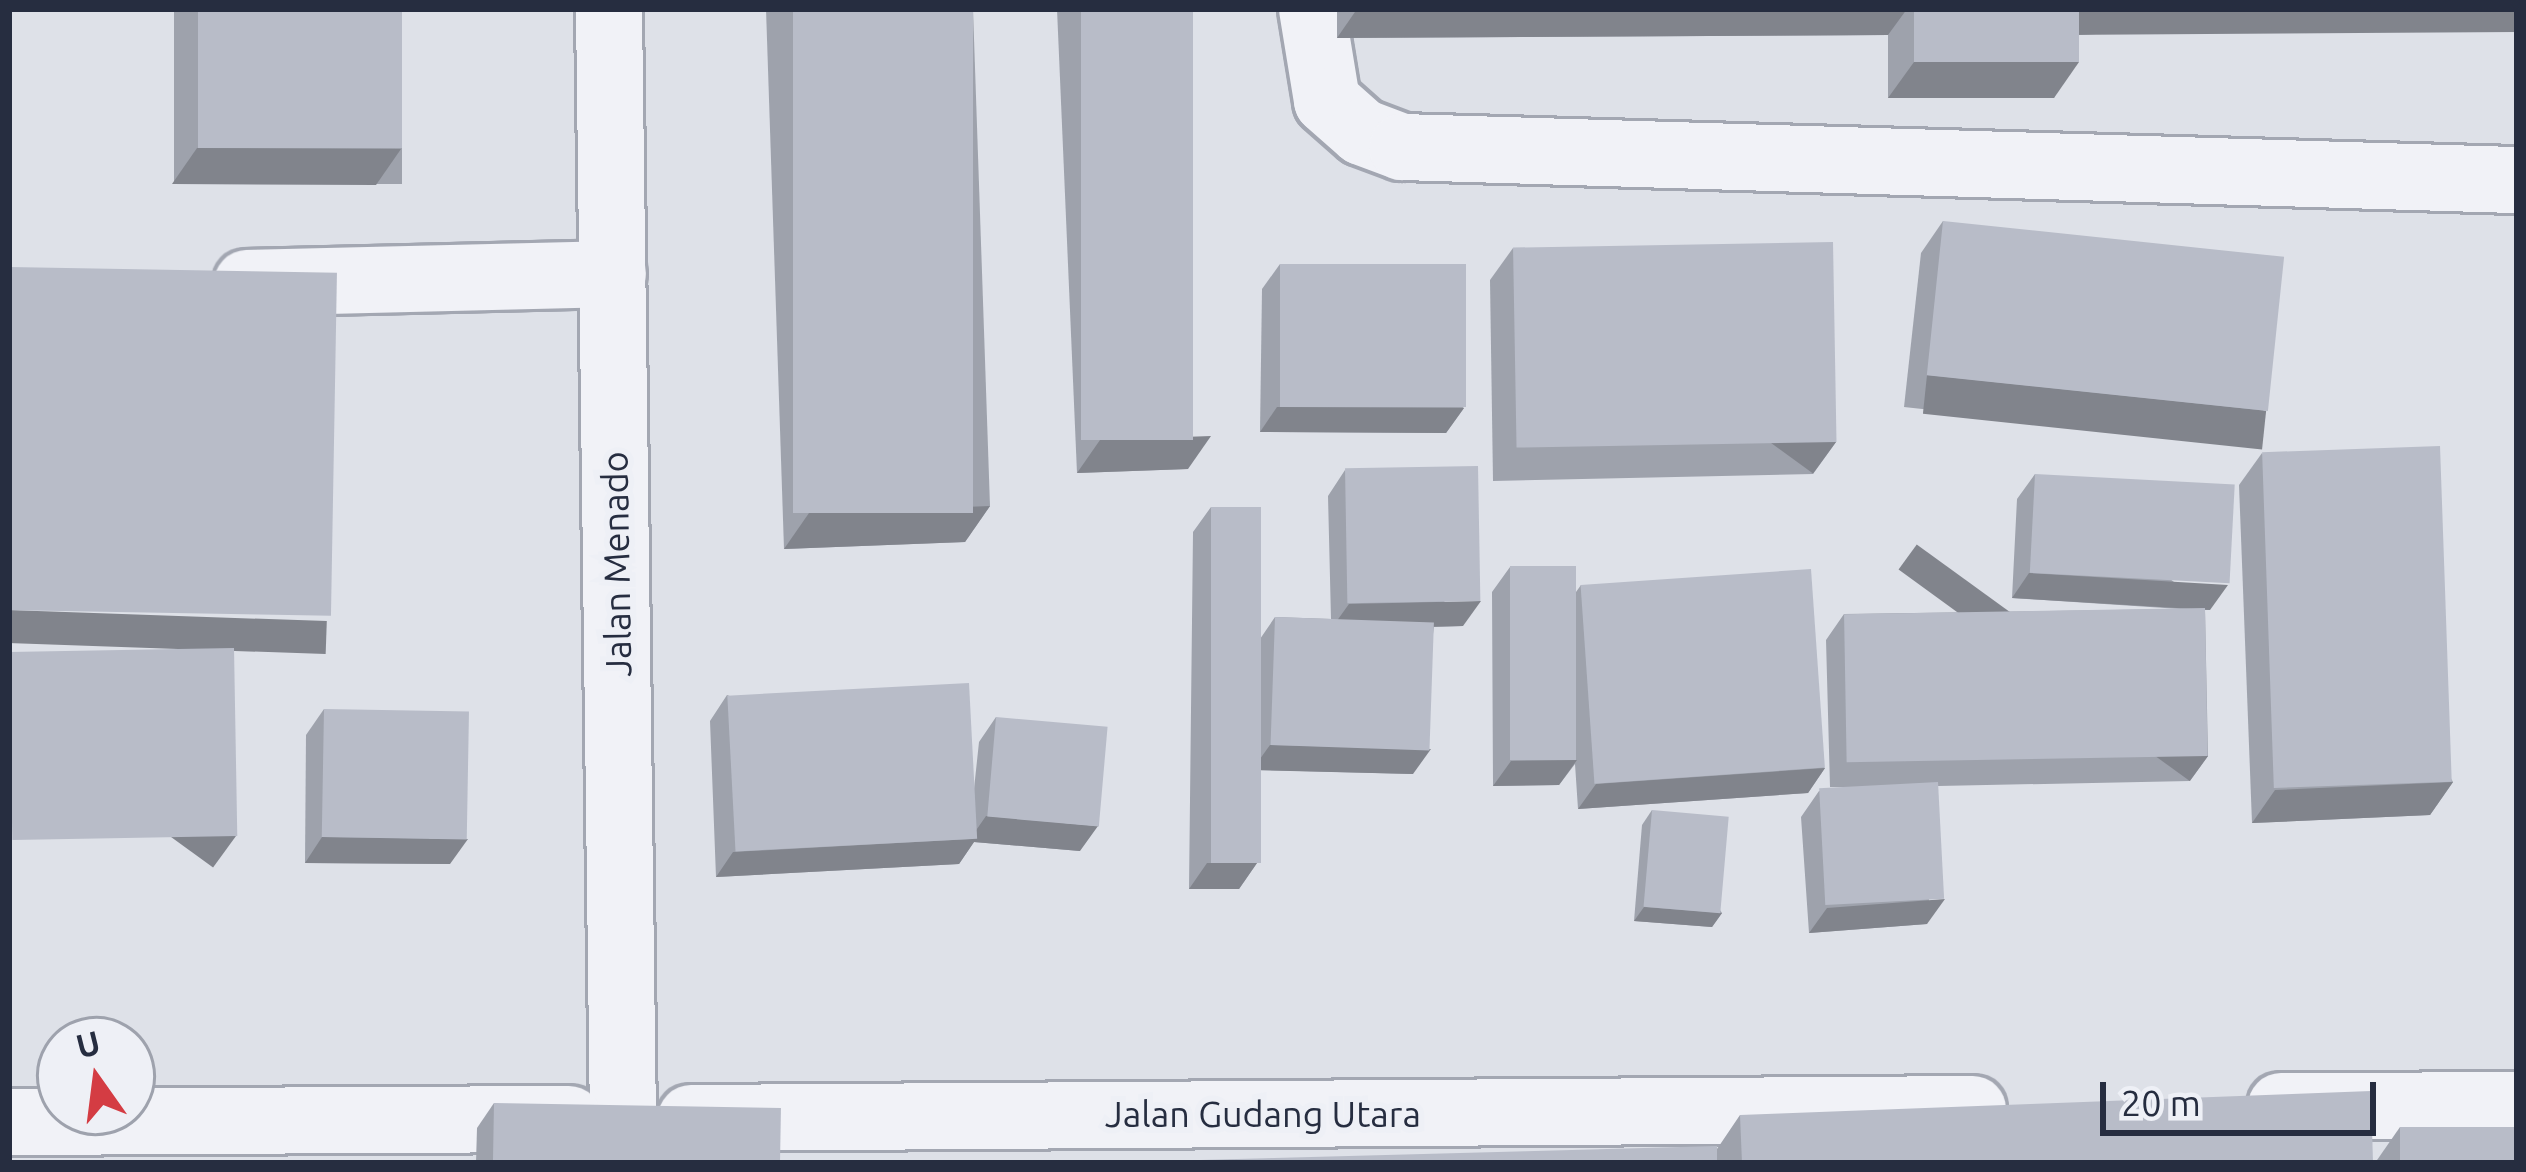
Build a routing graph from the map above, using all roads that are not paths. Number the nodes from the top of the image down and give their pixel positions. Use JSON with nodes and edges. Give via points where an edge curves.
{"nodes":[{"id":1,"x":609,"y":9,"type":"edge"},
{"id":2,"x":1312,"y":9,"type":"edge"},
{"id":3,"x":2517,"y":180,"type":"edge"},
{"id":4,"x":613,"y":274,"type":"junction"},
{"id":5,"x":174,"y":284,"type":"edge"},
{"id":6,"x":2517,"y":1105,"type":"edge"},
{"id":7,"x":2229,"y":1107,"type":"edge"},
{"id":8,"x":2037,"y":1108,"type":"edge"},
{"id":9,"x":622,"y":1118,"type":"junction"},
{"id":10,"x":9,"y":1122,"type":"edge"}],
"edges":[{"from":1,"to":4,"type":"street","name":"Jalan Menado"},
{"from":2,"to":3,"type":"street","via":[[1327,101],[1362,132],[1402,147]]},
{"from":4,"to":5,"type":"street"},
{"from":4,"to":9,"type":"street","name":"Jalan Menado"},
{"from":6,"to":7,"type":"street"},
{"from":8,"to":9,"type":"street","name":"Jalan Gudang Utara"},
{"from":9,"to":10,"type":"street","name":"Jalan Gudang Utara"}]}
